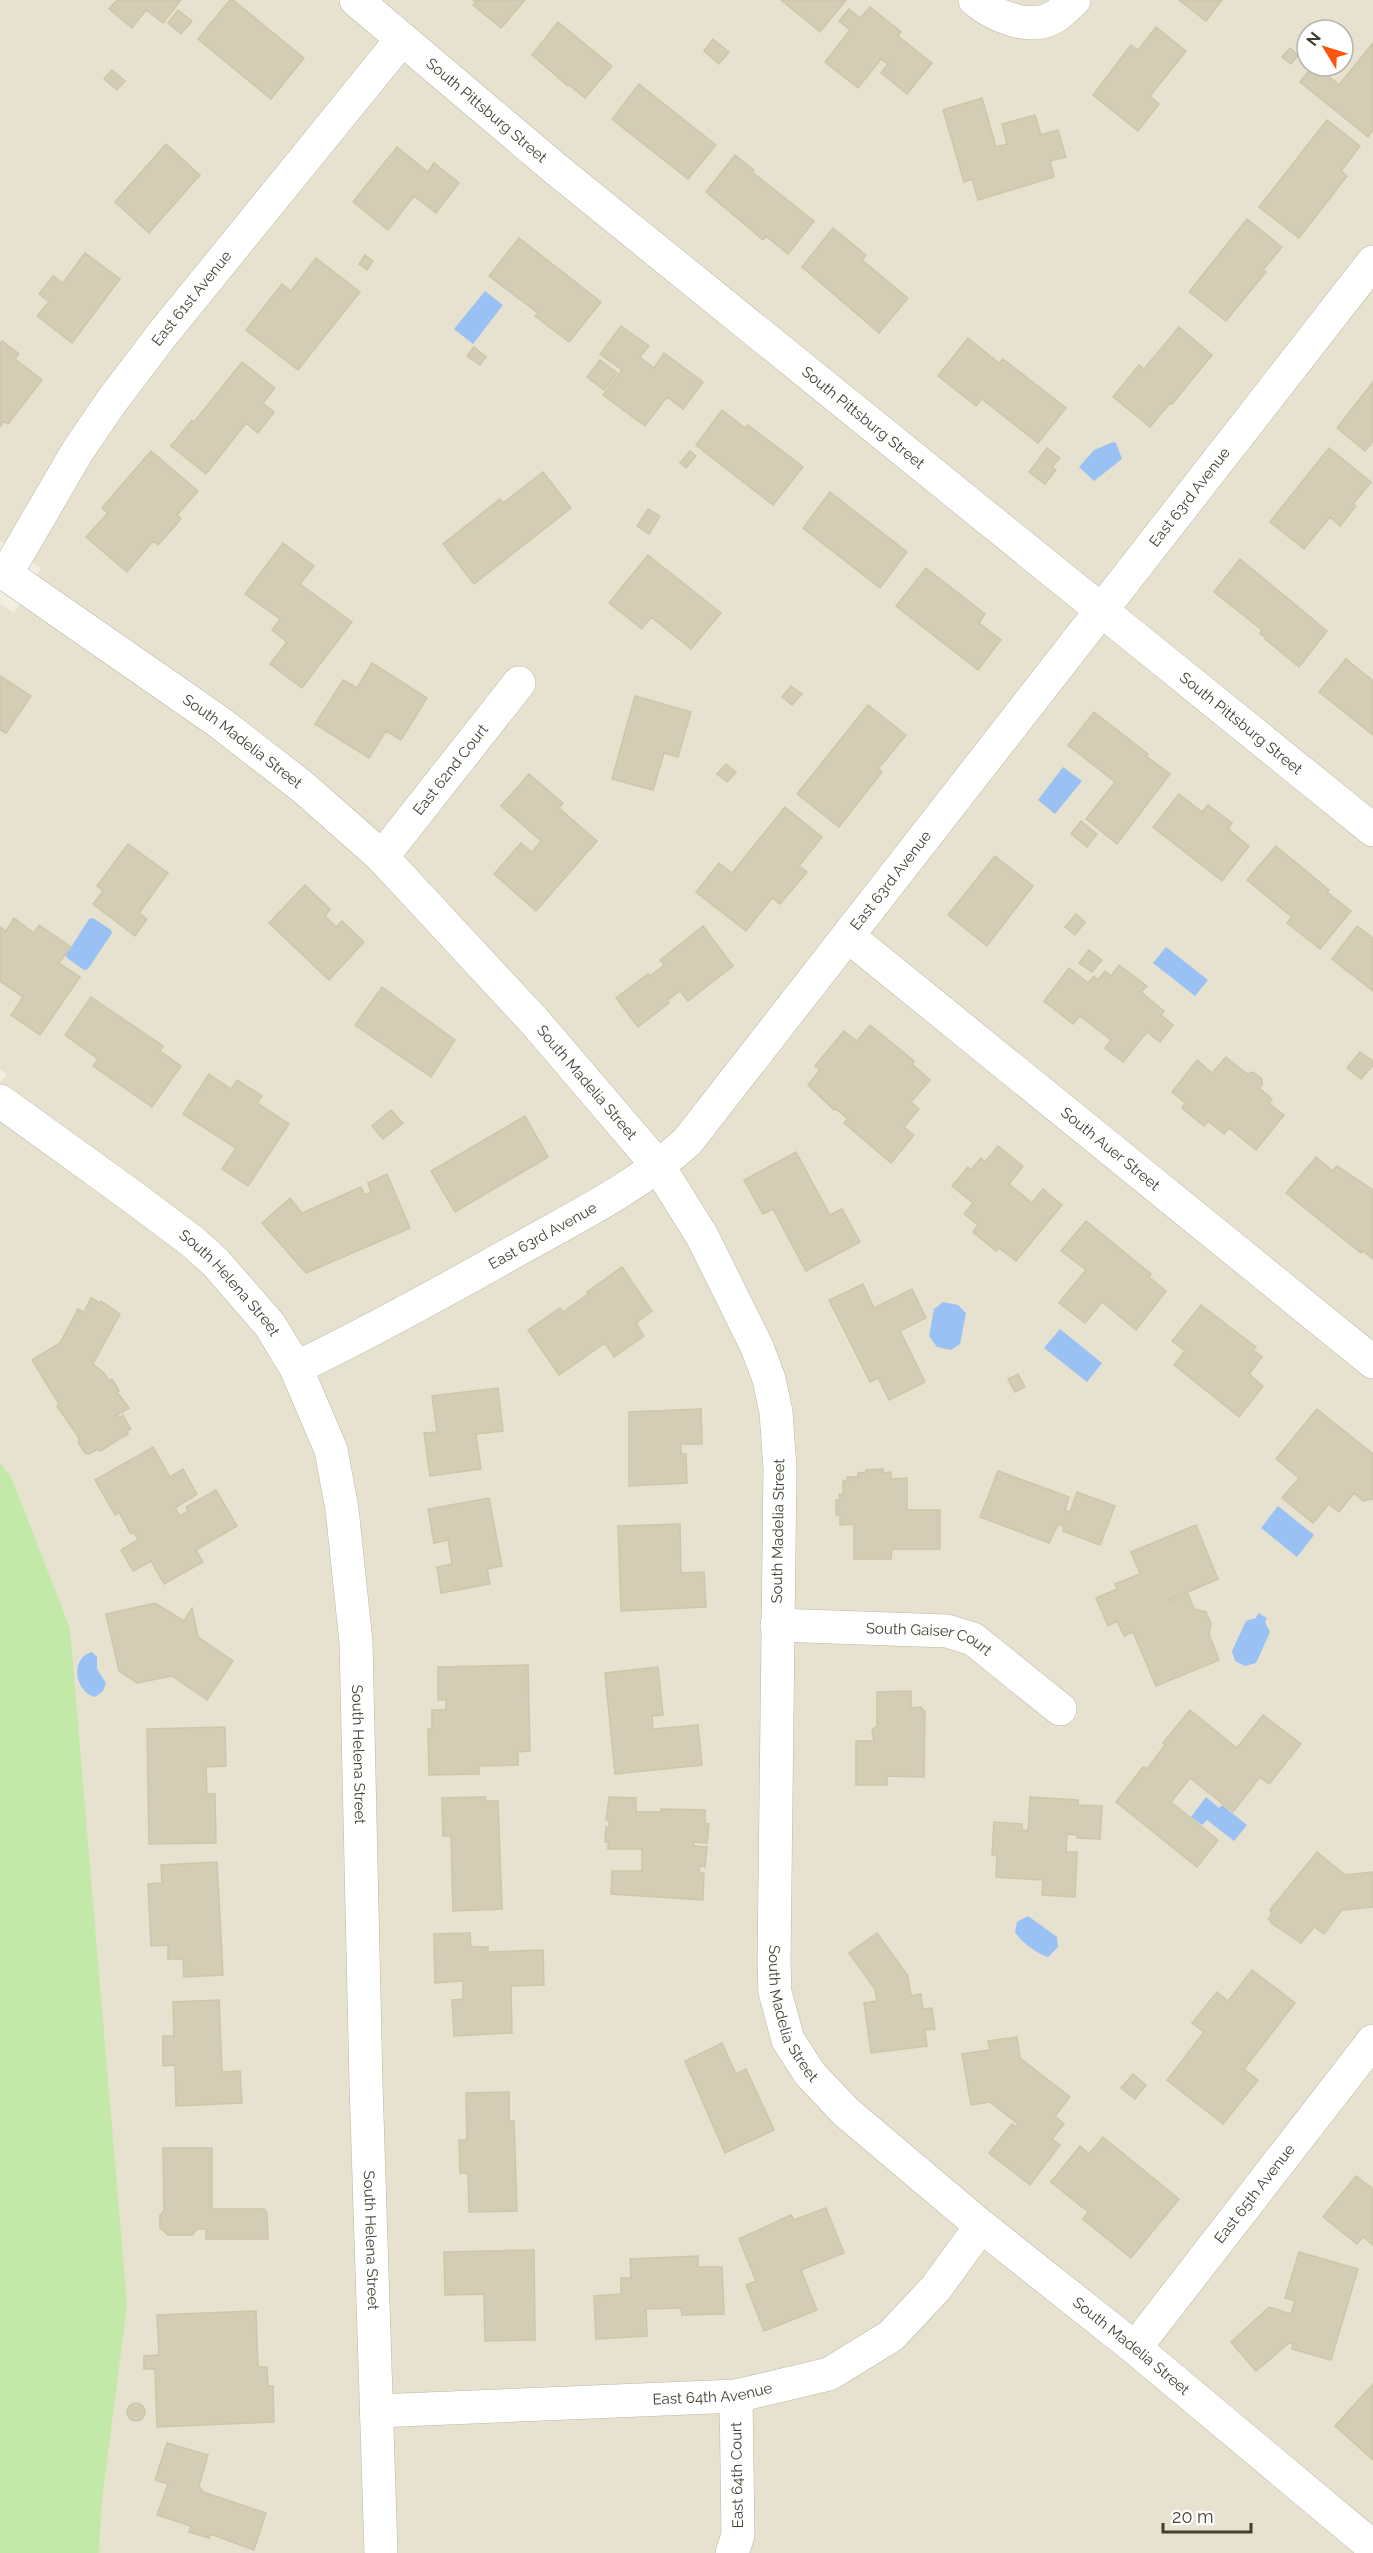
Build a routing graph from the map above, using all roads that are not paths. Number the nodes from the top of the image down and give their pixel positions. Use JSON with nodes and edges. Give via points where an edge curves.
{"nodes":[{"id":1,"x":356,"y":0,"type":"edge"},
{"id":2,"x":975,"y":0,"type":"edge"},
{"id":3,"x":1074,"y":0,"type":"edge"},
{"id":4,"x":402,"y":39,"type":"junction"},
{"id":5,"x":1373,"y":262,"type":"edge"},
{"id":6,"x":3,"y":572,"type":"edge"},
{"id":7,"x":1100,"y":610,"type":"junction"},
{"id":8,"x":519,"y":683,"type":"dead end"},
{"id":9,"x":1373,"y":830,"type":"edge"},
{"id":10,"x":382,"y":857,"type":"junction"},
{"id":11,"x":848,"y":936,"type":"junction"},
{"id":12,"x":0,"y":1101,"type":"edge"},
{"id":13,"x":659,"y":1167,"type":"junction"},
{"id":14,"x":1373,"y":1362,"type":"edge"},
{"id":15,"x":296,"y":1368,"type":"junction"},
{"id":16,"x":777,"y":1625,"type":"junction"},
{"id":17,"x":1060,"y":1709,"type":"dead end"},
{"id":18,"x":1373,"y":2041,"type":"edge"},
{"id":19,"x":981,"y":2226,"type":"junction"},
{"id":20,"x":1135,"y":2348,"type":"junction"},
{"id":21,"x":736,"y":2396,"type":"junction"},
{"id":22,"x":377,"y":2410,"type":"junction"},
{"id":23,"x":1373,"y":2547,"type":"edge"},
{"id":24,"x":381,"y":2553,"type":"edge"},
{"id":25,"x":732,"y":2553,"type":"edge"}],
"edges":[{"from":1,"to":4,"type":"street","name":"South Pittsburg Street"},
{"from":2,"to":3,"type":"street","via":[[1010,19],[1033,24],[1055,17]]},
{"from":4,"to":6,"type":"street","name":"East 61st Avenue","via":[[111,402]]},
{"from":4,"to":7,"type":"street","name":"South Pittsburg Street","via":[[557,170]]},
{"from":5,"to":7,"type":"street","name":"East 63rd Avenue"},
{"from":6,"to":10,"type":"street","name":"South Madelia Street","via":[[219,722],[304,788]]},
{"from":7,"to":9,"type":"street","name":"South Pittsburg Street"},
{"from":7,"to":11,"type":"street","name":"East 63rd Avenue"},
{"from":8,"to":10,"type":"street","name":"East 62nd Court"},
{"from":10,"to":13,"type":"street","name":"South Madelia Street","via":[[536,1023]]},
{"from":11,"to":13,"type":"street","name":"East 63rd Avenue","via":[[708,1117]]},
{"from":11,"to":14,"type":"street","name":"South Auer Street"},
{"from":12,"to":15,"type":"street","name":"South Helena Street","via":[[193,1242],[270,1325]]},
{"from":13,"to":15,"type":"street","name":"East 63rd Avenue","via":[[618,1194],[384,1324]]},
{"from":13,"to":16,"type":"street","name":"South Madelia Street","via":[[702,1236],[769,1379],[780,1468]]},
{"from":15,"to":22,"type":"street","name":"South Helena Street","via":[[331,1450],[342,1509],[356,1642]]},
{"from":16,"to":17,"type":"street","name":"South Gaiser Court","via":[[902,1628],[961,1634],[973,1639]]},
{"from":16,"to":19,"type":"street","name":"South Madelia Street","via":[[774,1962],[780,2017],[788,2040],[810,2074],[846,2112]]},
{"from":18,"to":20,"type":"street","name":"East 65th Avenue"},
{"from":19,"to":20,"type":"street","name":"South Madelia Street"},
{"from":19,"to":21,"type":"street","name":"East 64th Avenue","via":[[936,2288],[891,2336],[829,2374]]},
{"from":20,"to":23,"type":"street","name":"South Madelia Street"},
{"from":21,"to":22,"type":"street","name":"East 64th Avenue"},
{"from":21,"to":25,"type":"street","name":"East 64th Court","via":[[738,2535]]},
{"from":22,"to":24,"type":"street","name":"South Helena Street"}]}
